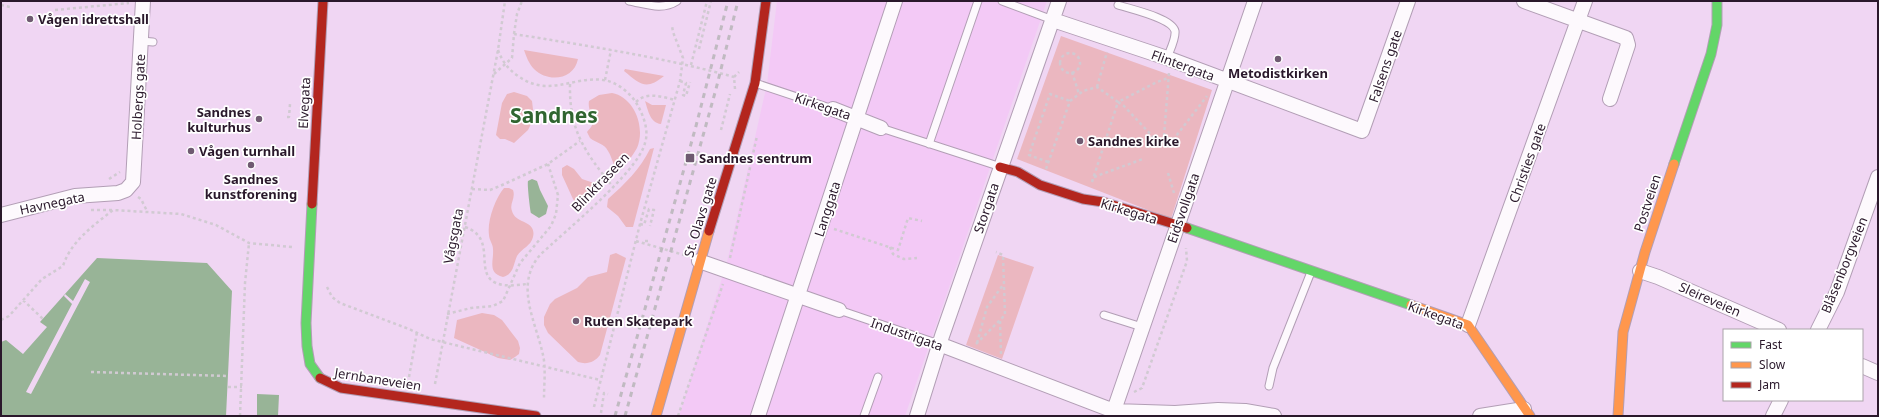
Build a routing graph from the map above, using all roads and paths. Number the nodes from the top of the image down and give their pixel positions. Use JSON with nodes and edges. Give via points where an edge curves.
{"nodes":[{"id":1,"x":132,"y":1,"type":"edge"},
{"id":2,"x":143,"y":1,"type":"edge"},
{"id":3,"x":323,"y":1,"type":"edge"},
{"id":4,"x":505,"y":1,"type":"edge"},
{"id":5,"x":522,"y":1,"type":"edge"},
{"id":6,"x":629,"y":1,"type":"edge"},
{"id":7,"x":677,"y":1,"type":"edge"},
{"id":8,"x":707,"y":1,"type":"edge"},
{"id":9,"x":711,"y":1,"type":"edge"},
{"id":10,"x":766,"y":1,"type":"edge"},
{"id":11,"x":895,"y":1,"type":"edge"},
{"id":12,"x":978,"y":1,"type":"edge"},
{"id":13,"x":1002,"y":1,"type":"edge"},
{"id":14,"x":1059,"y":1,"type":"edge"},
{"id":15,"x":1255,"y":1,"type":"edge"},
{"id":16,"x":1408,"y":1,"type":"edge"},
{"id":17,"x":1524,"y":1,"type":"edge"},
{"id":18,"x":1585,"y":1,"type":"edge"},
{"id":19,"x":1717,"y":1,"type":"edge"},
{"id":20,"x":1,"y":5,"type":"edge"},
{"id":21,"x":1118,"y":5,"type":"dead end"},
{"id":22,"x":10,"y":7,"type":"dead end"},
{"id":23,"x":55,"y":10,"type":"dead end"},
{"id":24,"x":1053,"y":20,"type":"junction"},
{"id":25,"x":1578,"y":21,"type":"junction"},
{"id":26,"x":672,"y":26,"type":"dead end"},
{"id":27,"x":514,"y":34,"type":"junction"},
{"id":28,"x":1112,"y":39,"type":"junction"},
{"id":29,"x":699,"y":49,"type":"dead end"},
{"id":30,"x":498,"y":50,"type":"junction"},
{"id":31,"x":611,"y":50,"type":"junction"},
{"id":32,"x":1056,"y":58,"type":"dead end"},
{"id":33,"x":1061,"y":60,"type":"junction"},
{"id":34,"x":1170,"y":60,"type":"junction"},
{"id":35,"x":683,"y":64,"type":"junction"},
{"id":36,"x":505,"y":65,"type":"junction"},
{"id":37,"x":691,"y":65,"type":"junction"},
{"id":38,"x":1072,"y":72,"type":"junction"},
{"id":39,"x":493,"y":74,"type":"junction"},
{"id":40,"x":734,"y":77,"type":"dead end"},
{"id":41,"x":1168,"y":78,"type":"junction"},
{"id":42,"x":605,"y":80,"type":"junction"},
{"id":43,"x":680,"y":81,"type":"junction"},
{"id":44,"x":1228,"y":81,"type":"junction"},
{"id":45,"x":690,"y":82,"type":"dead end"},
{"id":46,"x":755,"y":83,"type":"junction"},
{"id":47,"x":570,"y":84,"type":"junction"},
{"id":48,"x":1097,"y":87,"type":"junction"},
{"id":49,"x":1079,"y":94,"type":"junction"},
{"id":50,"x":1208,"y":94,"type":"dead end"},
{"id":51,"x":1610,"y":99,"type":"dead end"},
{"id":52,"x":675,"y":100,"type":"junction"},
{"id":53,"x":1070,"y":101,"type":"junction"},
{"id":54,"x":636,"y":102,"type":"junction"},
{"id":55,"x":1118,"y":102,"type":"junction"},
{"id":56,"x":290,"y":104,"type":"dead end"},
{"id":57,"x":833,"y":109,"type":"joint"},
{"id":58,"x":289,"y":117,"type":"dead end"},
{"id":59,"x":857,"y":117,"type":"junction"},
{"id":60,"x":881,"y":128,"type":"joint"},
{"id":61,"x":1362,"y":131,"type":"joint"},
{"id":62,"x":758,"y":133,"type":"dead end"},
{"id":63,"x":1164,"y":136,"type":"dead end"},
{"id":64,"x":1154,"y":138,"type":"dead end"},
{"id":65,"x":1173,"y":140,"type":"dead end"},
{"id":66,"x":580,"y":141,"type":"junction"},
{"id":67,"x":929,"y":144,"type":"junction"},
{"id":68,"x":1143,"y":159,"type":"dead end"},
{"id":69,"x":1048,"y":162,"type":"junction"},
{"id":70,"x":548,"y":164,"type":"junction"},
{"id":71,"x":1000,"y":167,"type":"junction"},
{"id":72,"x":122,"y":170,"type":"dead end"},
{"id":73,"x":1168,"y":173,"type":"dead end"},
{"id":74,"x":1094,"y":177,"type":"junction"},
{"id":75,"x":1878,"y":177,"type":"edge"},
{"id":76,"x":107,"y":180,"type":"dead end"},
{"id":77,"x":1040,"y":185,"type":"junction"},
{"id":78,"x":612,"y":187,"type":"junction"},
{"id":79,"x":1098,"y":188,"type":"dead end"},
{"id":80,"x":472,"y":189,"type":"junction"},
{"id":81,"x":126,"y":190,"type":"joint"},
{"id":82,"x":1175,"y":194,"type":"dead end"},
{"id":83,"x":312,"y":207,"type":"joint"},
{"id":84,"x":1,"y":215,"type":"edge"},
{"id":85,"x":922,"y":221,"type":"dead end"},
{"id":86,"x":640,"y":224,"type":"junction"},
{"id":87,"x":822,"y":225,"type":"junction"},
{"id":88,"x":1177,"y":225,"type":"junction"},
{"id":89,"x":650,"y":226,"type":"dead end"},
{"id":90,"x":465,"y":227,"type":"junction"},
{"id":91,"x":636,"y":241,"type":"junction"},
{"id":92,"x":649,"y":241,"type":"dead end"},
{"id":93,"x":249,"y":242,"type":"junction"},
{"id":94,"x":650,"y":246,"type":"junction"},
{"id":95,"x":292,"y":247,"type":"dead end"},
{"id":96,"x":890,"y":247,"type":"junction"},
{"id":97,"x":1186,"y":247,"type":"dead end"},
{"id":98,"x":996,"y":252,"type":"dead end"},
{"id":99,"x":917,"y":258,"type":"dead end"},
{"id":100,"x":693,"y":259,"type":"junction"},
{"id":101,"x":727,"y":271,"type":"junction"},
{"id":102,"x":1640,"y":271,"type":"junction"},
{"id":103,"x":1311,"y":272,"type":"junction"},
{"id":104,"x":326,"y":284,"type":"dead end"},
{"id":105,"x":527,"y":284,"type":"junction"},
{"id":106,"x":1004,"y":284,"type":"junction"},
{"id":107,"x":510,"y":285,"type":"junction"},
{"id":108,"x":798,"y":296,"type":"junction"},
{"id":109,"x":23,"y":300,"type":"junction"},
{"id":110,"x":839,"y":310,"type":"joint"},
{"id":111,"x":447,"y":314,"type":"junction"},
{"id":112,"x":1104,"y":315,"type":"dead end"},
{"id":113,"x":43,"y":319,"type":"dead end"},
{"id":114,"x":1,"y":320,"type":"edge"},
{"id":115,"x":1000,"y":320,"type":"junction"},
{"id":116,"x":1468,"y":326,"type":"junction"},
{"id":117,"x":1142,"y":328,"type":"junction"},
{"id":118,"x":1777,"y":329,"type":"edge"},
{"id":119,"x":1818,"y":329,"type":"edge"},
{"id":120,"x":417,"y":332,"type":"junction"},
{"id":121,"x":442,"y":341,"type":"junction"},
{"id":122,"x":977,"y":343,"type":"junction"},
{"id":123,"x":939,"y":344,"type":"junction"},
{"id":124,"x":974,"y":346,"type":"dead end"},
{"id":125,"x":544,"y":366,"type":"junction"},
{"id":126,"x":1863,"y":366,"type":"edge"},
{"id":127,"x":1001,"y":368,"type":"junction"},
{"id":128,"x":91,"y":372,"type":"dead end"},
{"id":129,"x":1878,"y":373,"type":"edge"},
{"id":130,"x":228,"y":376,"type":"dead end"},
{"id":131,"x":409,"y":377,"type":"dead end"},
{"id":132,"x":878,"y":377,"type":"dead end"},
{"id":133,"x":600,"y":380,"type":"junction"},
{"id":134,"x":1270,"y":386,"type":"dead end"},
{"id":135,"x":228,"y":387,"type":"dead end"},
{"id":136,"x":242,"y":387,"type":"junction"},
{"id":137,"x":608,"y":394,"type":"dead end"},
{"id":138,"x":1130,"y":395,"type":"dead end"},
{"id":139,"x":544,"y":398,"type":"dead end"},
{"id":140,"x":432,"y":400,"type":"junction"},
{"id":141,"x":1780,"y":401,"type":"edge"},
{"id":142,"x":594,"y":407,"type":"dead end"},
{"id":143,"x":601,"y":412,"type":"dead end"},
{"id":144,"x":1527,"y":412,"type":"edge"},
{"id":145,"x":1113,"y":413,"type":"edge"},
{"id":146,"x":240,"y":416,"type":"edge"},
{"id":147,"x":536,"y":416,"type":"edge"},
{"id":148,"x":656,"y":416,"type":"edge"},
{"id":149,"x":678,"y":416,"type":"edge"},
{"id":150,"x":758,"y":416,"type":"edge"},
{"id":151,"x":864,"y":416,"type":"edge"},
{"id":152,"x":917,"y":416,"type":"edge"},
{"id":153,"x":1274,"y":416,"type":"edge"},
{"id":154,"x":1480,"y":416,"type":"edge"},
{"id":155,"x":1618,"y":416,"type":"edge"},
{"id":156,"x":1773,"y":416,"type":"edge"}],
"edges":[{"from":1,"to":23,"type":"path"},
{"from":2,"to":81,"type":"street","name":"Holbergs gate","via":[[147,41],[133,182]]},
{"from":3,"to":83,"type":"street","name":"Elvegata"},
{"from":4,"to":30,"type":"path"},
{"from":5,"to":27,"type":"path"},
{"from":6,"to":7,"type":"lane","via":[[662,7]]},
{"from":8,"to":37,"type":"path"},
{"from":9,"to":29,"type":"path"},
{"from":10,"to":46,"type":"street","name":"St. Olavs gate"},
{"from":11,"to":59,"type":"street","name":"Langgata"},
{"from":12,"to":67,"type":"lane"},
{"from":13,"to":24,"type":"lane","name":"Flintergata"},
{"from":14,"to":24,"type":"street","name":"Storgata"},
{"from":15,"to":44,"type":"street","name":"Eidsvollgata"},
{"from":16,"to":61,"type":"street","name":"Falsens gate"},
{"from":17,"to":25,"type":"street"},
{"from":18,"to":25,"type":"street","name":"Christies gate"},
{"from":19,"to":102,"type":"street","name":"Postveien","via":[[1717,25],[1711,54]]},
{"from":20,"to":22,"type":"path"},
{"from":21,"to":34,"type":"lane","via":[[1168,22],[1175,29]]},
{"from":24,"to":28,"type":"street","name":"Flintergata"},
{"from":24,"to":71,"type":"street","name":"Storgata"},
{"from":25,"to":51,"type":"street","via":[[1626,38],[1628,45]]},
{"from":25,"to":116,"type":"street","name":"Christies gate"},
{"from":26,"to":35,"type":"path"},
{"from":27,"to":31,"type":"path"},
{"from":27,"to":36,"type":"path","via":[[512,58]]},
{"from":28,"to":34,"type":"street","name":"Flintergata"},
{"from":28,"to":48,"type":"path"},
{"from":30,"to":36,"type":"path"},
{"from":30,"to":39,"type":"path","name":"Vågsgata"},
{"from":31,"to":35,"type":"path"},
{"from":31,"to":42,"type":"path"},
{"from":32,"to":33,"type":"path"},
{"from":33,"to":38,"type":"path","via":[[1062,69]]},
{"from":33,"to":38,"type":"path","via":[[1068,54],[1077,56],[1080,65]]},
{"from":34,"to":41,"type":"path"},
{"from":34,"to":44,"type":"street","name":"Flintergata"},
{"from":35,"to":37,"type":"path"},
{"from":35,"to":43,"type":"path"},
{"from":36,"to":39,"type":"path"},
{"from":36,"to":47,"type":"path","via":[[531,83],[553,86]]},
{"from":37,"to":40,"type":"path"},
{"from":38,"to":49,"type":"path"},
{"from":39,"to":80,"type":"path","name":"Vågsgata"},
{"from":41,"to":55,"type":"path"},
{"from":41,"to":63,"type":"path"},
{"from":42,"to":47,"type":"path"},
{"from":42,"to":54,"type":"path","name":"Blinktraseen","via":[[625,90]]},
{"from":43,"to":45,"type":"path","via":[[686,83],[682,95],[686,96]]},
{"from":43,"to":52,"type":"path"},
{"from":44,"to":61,"type":"street","name":"Flintergata"},
{"from":44,"to":88,"type":"street","name":"Eidsvollgata"},
{"from":46,"to":57,"type":"lane","name":"Kirkegata"},
{"from":46,"to":100,"type":"street","name":"St. Olavs gate"},
{"from":47,"to":66,"type":"path","via":[[571,111]]},
{"from":48,"to":49,"type":"path"},
{"from":48,"to":55,"type":"path"},
{"from":49,"to":53,"type":"path"},
{"from":50,"to":65,"type":"path"},
{"from":52,"to":54,"type":"path","via":[[653,95],[640,98]]},
{"from":52,"to":86,"type":"path"},
{"from":53,"to":69,"type":"path"},
{"from":53,"to":69,"type":"path","via":[[1050,94],[1029,155]]},
{"from":54,"to":78,"type":"path","name":"Blinktraseen","via":[[646,124],[645,143],[636,162]]},
{"from":55,"to":64,"type":"path"},
{"from":55,"to":74,"type":"path"},
{"from":56,"to":58,"type":"path"},
{"from":57,"to":59,"type":"street","name":"Kirkegata"},
{"from":59,"to":60,"type":"street","name":"Kirkegata"},
{"from":59,"to":87,"type":"street","name":"Langgata"},
{"from":60,"to":67,"type":"lane","name":"Kirkegata"},
{"from":62,"to":101,"type":"path"},
{"from":66,"to":70,"type":"path"},
{"from":66,"to":78,"type":"path"},
{"from":67,"to":71,"type":"lane","name":"Kirkegata"},
{"from":68,"to":74,"type":"path"},
{"from":69,"to":77,"type":"path"},
{"from":70,"to":80,"type":"path","via":[[490,190]]},
{"from":70,"to":107,"type":"path","via":[[558,195],[556,214],[551,226],[520,263]]},
{"from":71,"to":77,"type":"street","name":"Kirkegata","via":[[1018,172]]},
{"from":71,"to":123,"type":"street","name":"Storgata"},
{"from":72,"to":76,"type":"path"},
{"from":73,"to":82,"type":"path"},
{"from":74,"to":79,"type":"path","via":[[1091,185]]},
{"from":75,"to":119,"type":"street","name":"Blåsenborgveien","via":[[1837,292]]},
{"from":77,"to":88,"type":"street","name":"Kirkegata"},
{"from":78,"to":105,"type":"path","name":"Blinktraseen","via":[[540,255],[531,268]]},
{"from":80,"to":90,"type":"path","name":"Vågsgata"},
{"from":81,"to":84,"type":"street","name":"Havnegata","via":[[118,193],[75,196]]},
{"from":83,"to":140,"type":"street","name":"Jernbaneveien","via":[[306,323],[312,371],[327,384],[341,388]]},
{"from":85,"to":96,"type":"path","via":[[908,218],[898,250]]},
{"from":86,"to":89,"type":"path","via":[[644,225],[649,209],[654,210]]},
{"from":86,"to":91,"type":"path"},
{"from":87,"to":96,"type":"path"},
{"from":87,"to":108,"type":"street","name":"Langgata"},
{"from":88,"to":103,"type":"street","name":"Kirkegata"},
{"from":88,"to":117,"type":"street","name":"Eidsvollgata"},
{"from":90,"to":107,"type":"path","via":[[477,233],[484,244],[487,276],[496,283]]},
{"from":90,"to":111,"type":"path","name":"Vågsgata"},
{"from":91,"to":94,"type":"path"},
{"from":91,"to":133,"type":"path"},
{"from":92,"to":94,"type":"path","via":[[645,241]]},
{"from":93,"to":95,"type":"path"},
{"from":93,"to":109,"type":"path","via":[[216,225],[181,214],[113,210],[86,232],[66,255],[63,266],[42,279]]},
{"from":93,"to":136,"type":"path","via":[[245,283]]},
{"from":94,"to":100,"type":"path"},
{"from":96,"to":99,"type":"path","via":[[893,254],[904,259]]},
{"from":97,"to":138,"type":"path","via":[[1187,261],[1156,351],[1142,388]]},
{"from":98,"to":106,"type":"path","via":[[1003,255]]},
{"from":100,"to":101,"type":"street","name":"Industrigata"},
{"from":100,"to":148,"type":"street","name":"St. Olavs gate"},
{"from":101,"to":108,"type":"street","name":"Industrigata"},
{"from":101,"to":149,"type":"path"},
{"from":102,"to":118,"type":"street","name":"Sleireveien"},
{"from":102,"to":155,"type":"street","name":"Postveien","via":[[1623,332]]},
{"from":103,"to":116,"type":"street","name":"Kirkegata"},
{"from":103,"to":134,"type":"lane","via":[[1273,368]]},
{"from":104,"to":120,"type":"path","via":[[332,297],[340,303]]},
{"from":105,"to":107,"type":"path"},
{"from":105,"to":125,"type":"path","name":"Blinktraseen"},
{"from":106,"to":115,"type":"path","via":[[1005,314]]},
{"from":106,"to":122,"type":"path","via":[[987,307]]},
{"from":107,"to":111,"type":"path","via":[[506,296],[499,304]]},
{"from":108,"to":110,"type":"street","name":"Industrigata"},
{"from":108,"to":150,"type":"street","name":"Langgata"},
{"from":109,"to":113,"type":"path"},
{"from":109,"to":114,"type":"path","via":[[9,316]]},
{"from":110,"to":123,"type":"lane","name":"Industrigata"},
{"from":111,"to":121,"type":"path","name":"Vågsgata"},
{"from":112,"to":117,"type":"lane"},
{"from":115,"to":122,"type":"path"},
{"from":115,"to":127,"type":"path"},
{"from":116,"to":144,"type":"street","name":"Kirkegata"},
{"from":117,"to":145,"type":"street","name":"Eidsvollgata"},
{"from":120,"to":121,"type":"path","via":[[430,339]]},
{"from":120,"to":131,"type":"path"},
{"from":121,"to":125,"type":"path"},
{"from":121,"to":140,"type":"path","name":"Vågsgata"},
{"from":122,"to":124,"type":"path"},
{"from":123,"to":127,"type":"street","name":"Industrigata"},
{"from":123,"to":152,"type":"street","name":"Storgata"},
{"from":125,"to":133,"type":"path"},
{"from":125,"to":139,"type":"path","name":"Blinktraseen"},
{"from":126,"to":129,"type":"street"},
{"from":127,"to":145,"type":"street","name":"Industrigata"},
{"from":128,"to":130,"type":"path"},
{"from":132,"to":151,"type":"lane"},
{"from":133,"to":142,"type":"path"},
{"from":135,"to":136,"type":"path"},
{"from":136,"to":146,"type":"path"},
{"from":137,"to":143,"type":"path","via":[[604,393]]},
{"from":140,"to":147,"type":"street","name":"Jernbaneveien"},
{"from":141,"to":156,"type":"street"},
{"from":144,"to":154,"type":"street"},
{"from":145,"to":153,"type":"street","name":"Industrigata","via":[[1218,410]]}]}
